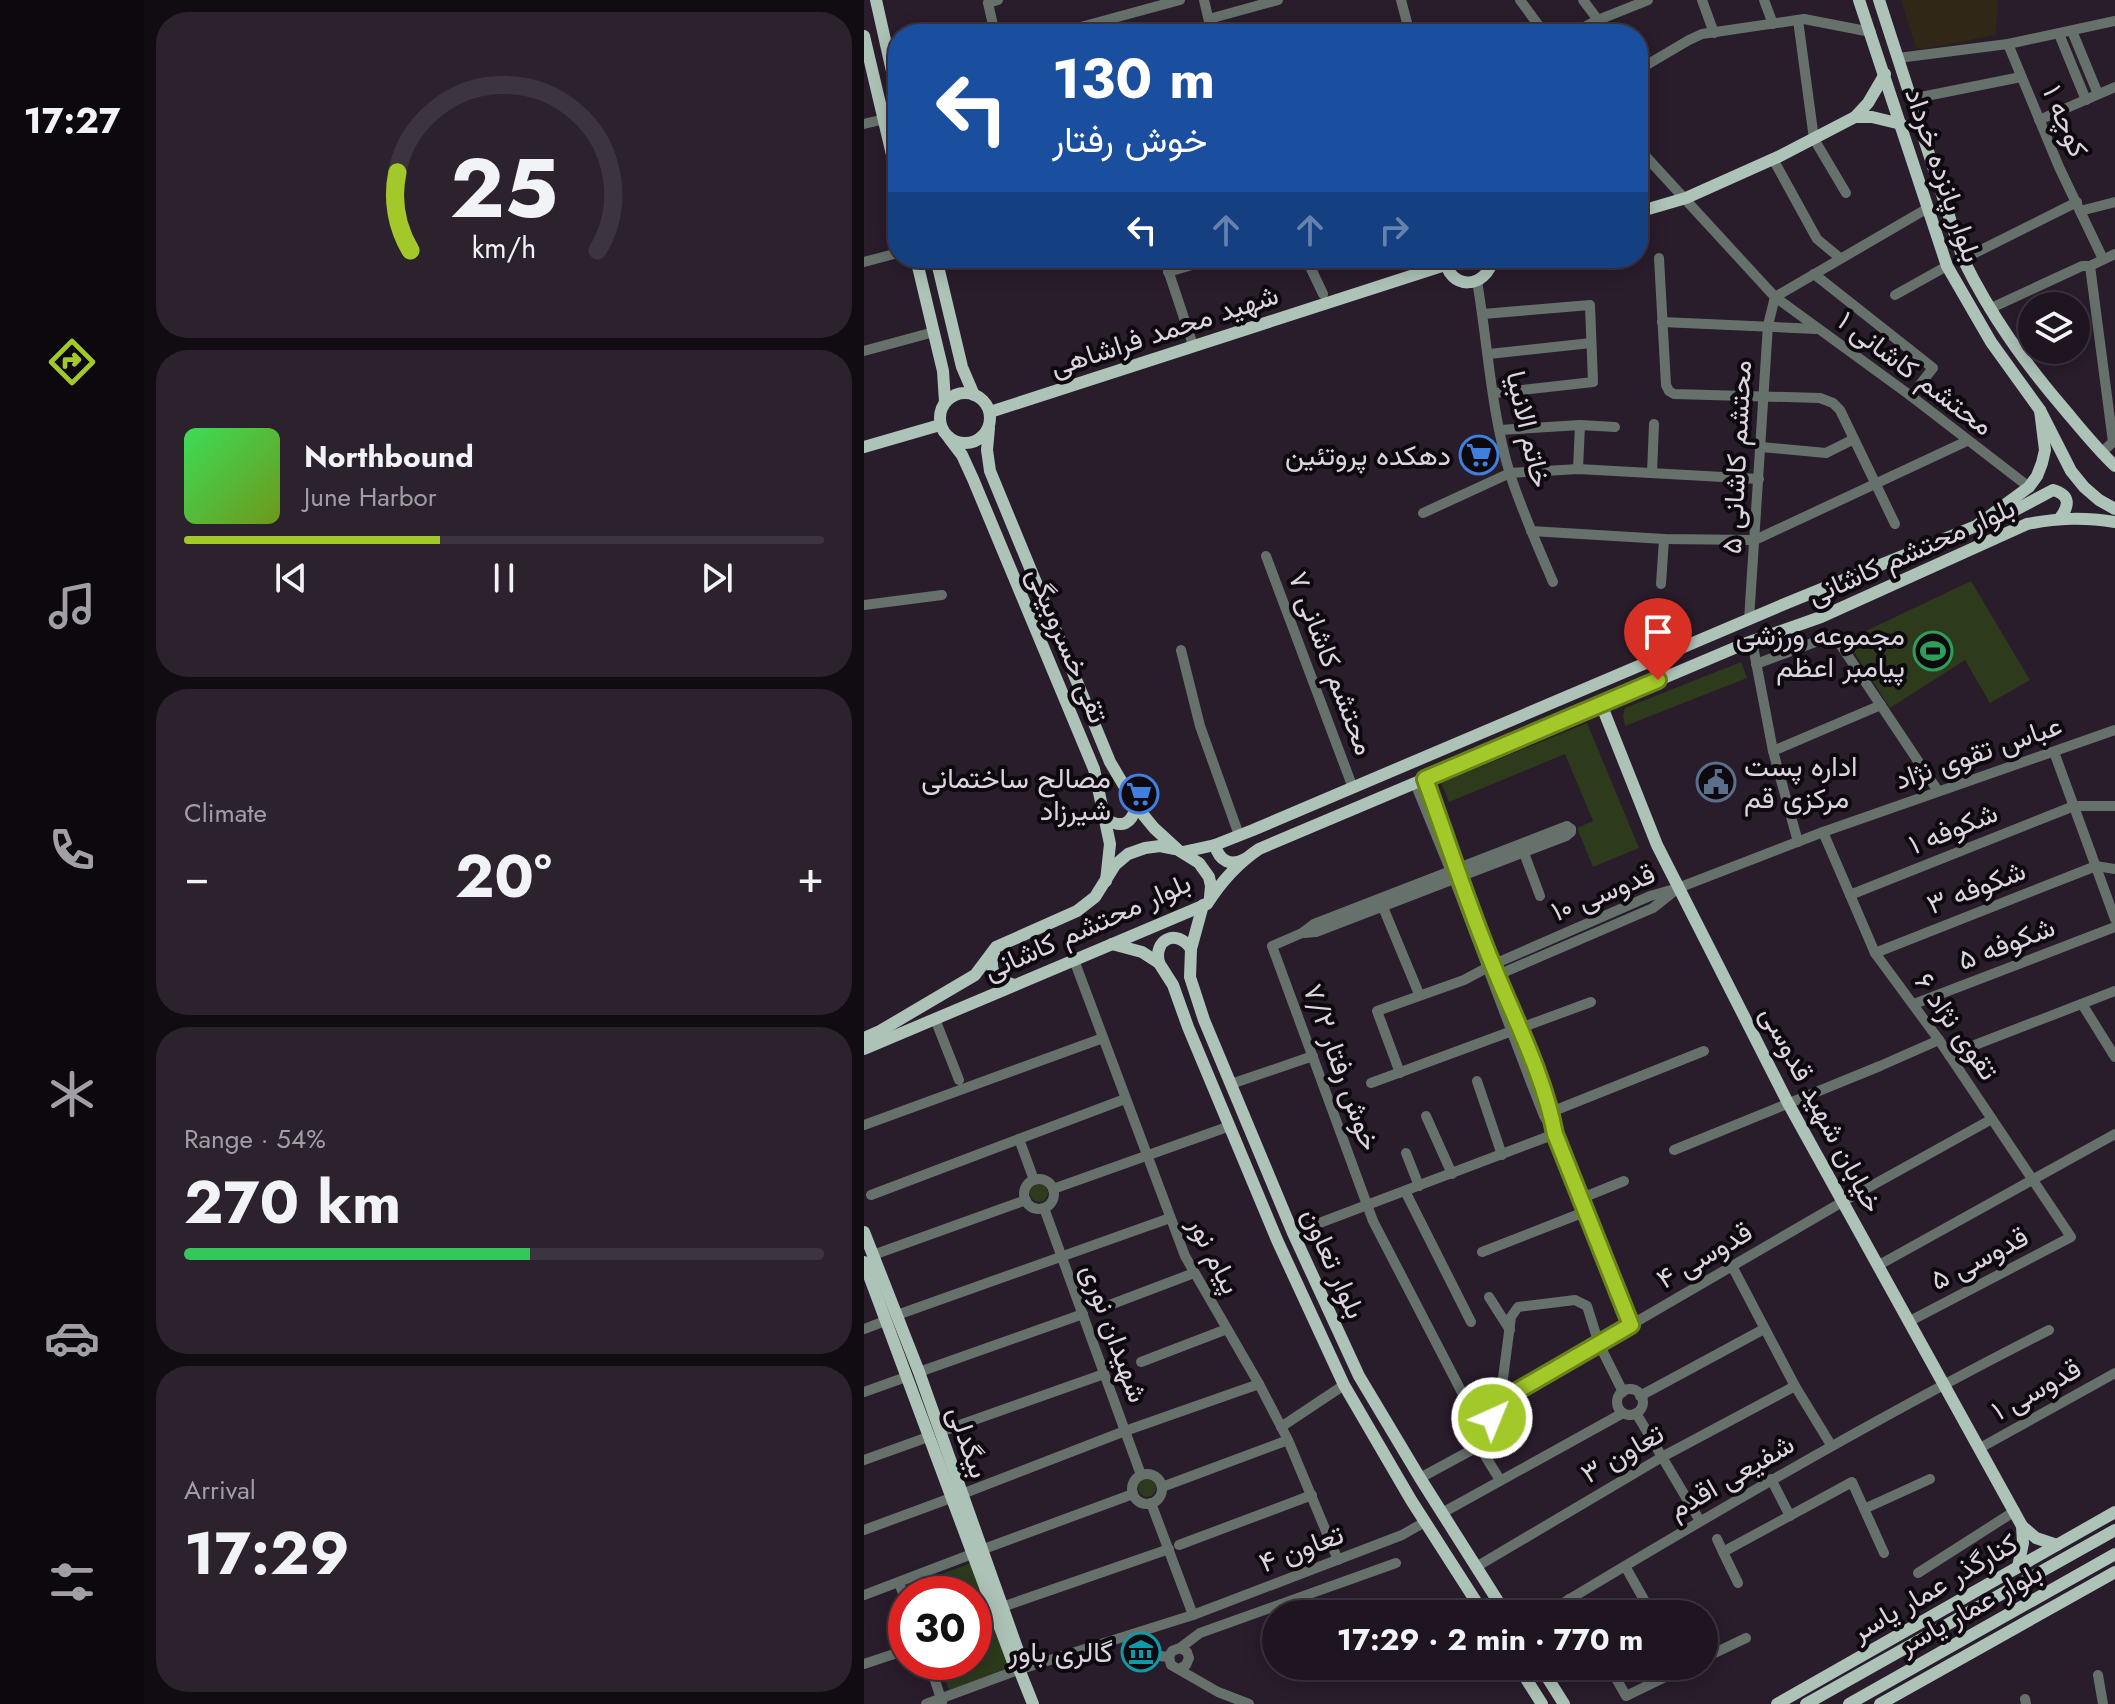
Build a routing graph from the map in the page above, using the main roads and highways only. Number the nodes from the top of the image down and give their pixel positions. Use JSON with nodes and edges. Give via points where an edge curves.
{"nodes":[{"id":1,"x":876,"y":0,"type":"edge"},
{"id":2,"x":1859,"y":0,"type":"edge"},
{"id":3,"x":1879,"y":0,"type":"edge"},
{"id":4,"x":864,"y":36,"type":"edge"},
{"id":5,"x":888,"y":53,"type":"edge"},
{"id":6,"x":1885,"y":74,"type":"junction"},
{"id":7,"x":1855,"y":117,"type":"junction"},
{"id":8,"x":1901,"y":124,"type":"junction"},
{"id":9,"x":888,"y":136,"type":"edge"},
{"id":10,"x":1648,"y":209,"type":"edge"},
{"id":11,"x":918,"y":268,"type":"edge"},
{"id":12,"x":938,"y":268,"type":"edge"},
{"id":13,"x":1427,"y":268,"type":"edge"},
{"id":14,"x":1448,"y":268,"type":"edge"},
{"id":15,"x":1491,"y":268,"type":"edge"},
{"id":16,"x":974,"y":395,"type":"junction"},
{"id":17,"x":945,"y":402,"type":"junction"},
{"id":18,"x":2040,"y":410,"type":"junction"},
{"id":19,"x":990,"y":412,"type":"junction"},
{"id":20,"x":940,"y":425,"type":"junction"},
{"id":21,"x":989,"y":428,"type":"junction"},
{"id":22,"x":949,"y":438,"type":"junction"},
{"id":23,"x":864,"y":447,"type":"edge"},
{"id":24,"x":2115,"y":466,"type":"edge"},
{"id":25,"x":2115,"y":509,"type":"edge"},
{"id":26,"x":2060,"y":518,"type":"junction"},
{"id":27,"x":2115,"y":522,"type":"edge"},
{"id":28,"x":1976,"y":526,"type":"junction"},
{"id":29,"x":1601,"y":704,"type":"junction"},
{"id":30,"x":1136,"y":806,"type":"junction"},
{"id":31,"x":1106,"y":819,"type":"junction"},
{"id":32,"x":1215,"y":845,"type":"junction"},
{"id":33,"x":1180,"y":851,"type":"junction"},
{"id":34,"x":1246,"y":858,"type":"junction"},
{"id":35,"x":1106,"y":881,"type":"junction"},
{"id":36,"x":1205,"y":904,"type":"junction"},
{"id":37,"x":1112,"y":944,"type":"junction"},
{"id":38,"x":996,"y":947,"type":"junction"},
{"id":39,"x":1191,"y":949,"type":"junction"},
{"id":40,"x":1159,"y":963,"type":"junction"},
{"id":41,"x":1015,"y":985,"type":"junction"},
{"id":42,"x":920,"y":1006,"type":"junction"},
{"id":43,"x":931,"y":1021,"type":"junction"},
{"id":44,"x":864,"y":1038,"type":"edge"},
{"id":45,"x":864,"y":1049,"type":"edge"},
{"id":46,"x":864,"y":1232,"type":"edge"},
{"id":47,"x":867,"y":1258,"type":"edge"},
{"id":48,"x":891,"y":1318,"type":"junction"},
{"id":49,"x":919,"y":1372,"type":"junction"},
{"id":50,"x":906,"y":1377,"type":"junction"},
{"id":51,"x":934,"y":1435,"type":"junction"},
{"id":52,"x":2115,"y":1512,"type":"edge"},
{"id":53,"x":1442,"y":1513,"type":"junction"},
{"id":54,"x":1425,"y":1522,"type":"junction"},
{"id":55,"x":2022,"y":1526,"type":"junction"},
{"id":56,"x":2115,"y":1530,"type":"edge"},
{"id":57,"x":2057,"y":1545,"type":"junction"},
{"id":58,"x":977,"y":1552,"type":"junction"},
{"id":59,"x":2115,"y":1554,"type":"edge"},
{"id":60,"x":2018,"y":1567,"type":"junction"},
{"id":61,"x":2087,"y":1570,"type":"junction"},
{"id":62,"x":2115,"y":1572,"type":"edge"},
{"id":63,"x":2095,"y":1584,"type":"junction"},
{"id":64,"x":1475,"y":1600,"type":"edge"},
{"id":65,"x":1497,"y":1600,"type":"edge"},
{"id":66,"x":1019,"y":1669,"type":"junction"},
{"id":67,"x":1527,"y":1680,"type":"edge"},
{"id":68,"x":1549,"y":1680,"type":"edge"},
{"id":69,"x":1032,"y":1703,"type":"edge"},
{"id":70,"x":1542,"y":1704,"type":"edge"},
{"id":71,"x":1564,"y":1704,"type":"edge"},
{"id":72,"x":1777,"y":1704,"type":"edge"},
{"id":73,"x":1806,"y":1704,"type":"edge"},
{"id":74,"x":1849,"y":1704,"type":"edge"},
{"id":75,"x":1880,"y":1704,"type":"edge"}],
"edges":[{"from":1,"to":5,"type":"main road"},
{"from":2,"to":6,"type":"main road","name":"بلوار پانزده خرداد"},
{"from":3,"to":24,"type":"main road","name":"بلوار پانزده خرداد","via":[[1963,259],[2003,332]]},
{"from":4,"to":9,"type":"main road"},
{"from":6,"to":7,"type":"main road"},
{"from":6,"to":8,"type":"main road","name":"بلوار پانزده خرداد"},
{"from":7,"to":8,"type":"main road"},
{"from":7,"to":10,"type":"main road","via":[[1686,198]]},
{"from":8,"to":18,"type":"main road","name":"بلوار پانزده خرداد","via":[[1947,266],[1991,342]]},
{"from":11,"to":17,"type":"main road","via":[[943,371]]},
{"from":12,"to":16,"type":"main road","via":[[962,367]]},
{"from":13,"to":19,"type":"main road","name":"شهید محمد فراشاهی"},
{"from":14,"to":15,"type":"main road","via":[[1467,283]]},
{"from":16,"to":17,"type":"main road","via":[[958,394]]},
{"from":16,"to":19,"type":"main road"},
{"from":17,"to":20,"type":"main road"},
{"from":18,"to":25,"type":"main road","name":"بلوار پانزده خرداد","via":[[2071,471]]},
{"from":18,"to":28,"type":"main road","name":"بلوار محتشم کاشانی","via":[[2045,450],[2037,476]]},
{"from":19,"to":21,"type":"main road"},
{"from":20,"to":22,"type":"main road"},
{"from":20,"to":23,"type":"main road"},
{"from":21,"to":22,"type":"main road","via":[[971,443]]},
{"from":21,"to":30,"type":"main road","name":"تقی خسروبیگی","via":[[990,471],[1110,762]]},
{"from":22,"to":31,"type":"main road","name":"تقی خسروبیگی","via":[[973,479],[1094,769]]},
{"from":26,"to":27,"type":"main road","name":"بلوار محتشم کاشانی"},
{"from":26,"to":28,"type":"main road","via":[[2067,502],[2053,490]]},
{"from":26,"to":29,"type":"main road","name":"بلوار محتشم کاشانی","via":[[2027,524],[1821,617]]},
{"from":28,"to":32,"type":"main road","name":"بلوار محتشم کاشانی"},
{"from":29,"to":34,"type":"main road","name":"بلوار محتشم کاشانی"},
{"from":29,"to":55,"type":"main road","name":"خیابان شهید قدوسی","via":[[1657,845],[1788,1103]]},
{"from":30,"to":31,"type":"main road","via":[[1126,824]]},
{"from":30,"to":33,"type":"main road","name":"تقی خسروبیگی"},
{"from":31,"to":35,"type":"main road","name":"تقی خسروبیگی"},
{"from":32,"to":33,"type":"main road","name":"بلوار محتشم کاشانی"},
{"from":32,"to":34,"type":"main road","via":[[1222,860]]},
{"from":33,"to":35,"type":"main road","name":"بلوار محتشم کاشانی","via":[[1160,846],[1128,854]]},
{"from":33,"to":36,"type":"main road","name":"تقی خسروبیگی","via":[[1209,877],[1211,894]]},
{"from":34,"to":36,"type":"main road","name":"بلوار محتشم کاشانی"},
{"from":35,"to":38,"type":"main road","name":"بلوار محتشم کاشانی","via":[[1077,911]]},
{"from":36,"to":37,"type":"main road","name":"بلوار محتشم کاشانی"},
{"from":36,"to":39,"type":"main road","name":"بلوار تعاون"},
{"from":37,"to":40,"type":"main road"},
{"from":37,"to":41,"type":"main road","name":"بلوار محتشم کاشانی"},
{"from":38,"to":41,"type":"main road","via":[[991,968],[1000,980]]},
{"from":38,"to":42,"type":"main road","name":"بلوار محتشم کاشانی","via":[[975,975]]},
{"from":39,"to":40,"type":"main road","via":[[1184,940],[1168,939],[1157,952]]},
{"from":39,"to":53,"type":"main road","name":"بلوار تعاون","via":[[1190,977],[1204,1020],[1293,1233],[1359,1376]]},
{"from":40,"to":54,"type":"main road","name":"بلوار تعاون","via":[[1344,1385]]},
{"from":41,"to":43,"type":"main road","name":"بلوار محتشم کاشانی"},
{"from":42,"to":43,"type":"main road","via":[[919,1020]]},
{"from":42,"to":44,"type":"main road","name":"بلوار محتشم کاشانی"},
{"from":43,"to":45,"type":"main road","name":"بلوار محتشم کاشانی"},
{"from":46,"to":47,"type":"main road","name":"بیگدلی"},
{"from":47,"to":48,"type":"main road","name":"بیگدلی"},
{"from":48,"to":49,"type":"main road","name":"بیگدلی"},
{"from":48,"to":50,"type":"main road","name":"بیگدلی"},
{"from":49,"to":50,"type":"main road"},
{"from":49,"to":51,"type":"main road","name":"بیگدلی"},
{"from":50,"to":51,"type":"main road","name":"بیگدلی"},
{"from":51,"to":58,"type":"main road","name":"بیگدلی"},
{"from":52,"to":57,"type":"main road","name":"کنارگذر عمار یاسر"},
{"from":53,"to":54,"type":"main road"},
{"from":53,"to":65,"type":"main road","name":"بلوار تعاون"},
{"from":54,"to":64,"type":"main road","name":"بلوار تعاون"},
{"from":55,"to":57,"type":"main road"},
{"from":55,"to":60,"type":"main road"},
{"from":56,"to":73,"type":"main road","name":"بلوار عمار یاسر"},
{"from":57,"to":60,"type":"main road","name":"کنارگذر عمار یاسر"},
{"from":58,"to":66,"type":"main road","name":"بیگدلی"},
{"from":58,"to":66,"type":"main road","name":"بیگدلی","via":[[1022,1662]]},
{"from":59,"to":61,"type":"main road","name":"بلوار عمار یاسر"},
{"from":60,"to":72,"type":"main road","name":"کنارگذر عمار یاسر"},
{"from":61,"to":63,"type":"main road"},
{"from":61,"to":74,"type":"main road","name":"بلوار عمار یاسر"},
{"from":62,"to":63,"type":"main road"},
{"from":63,"to":75,"type":"main road"},
{"from":66,"to":69,"type":"main road","name":"بیگدلی"},
{"from":67,"to":70,"type":"main road"},
{"from":68,"to":71,"type":"main road"}]}
